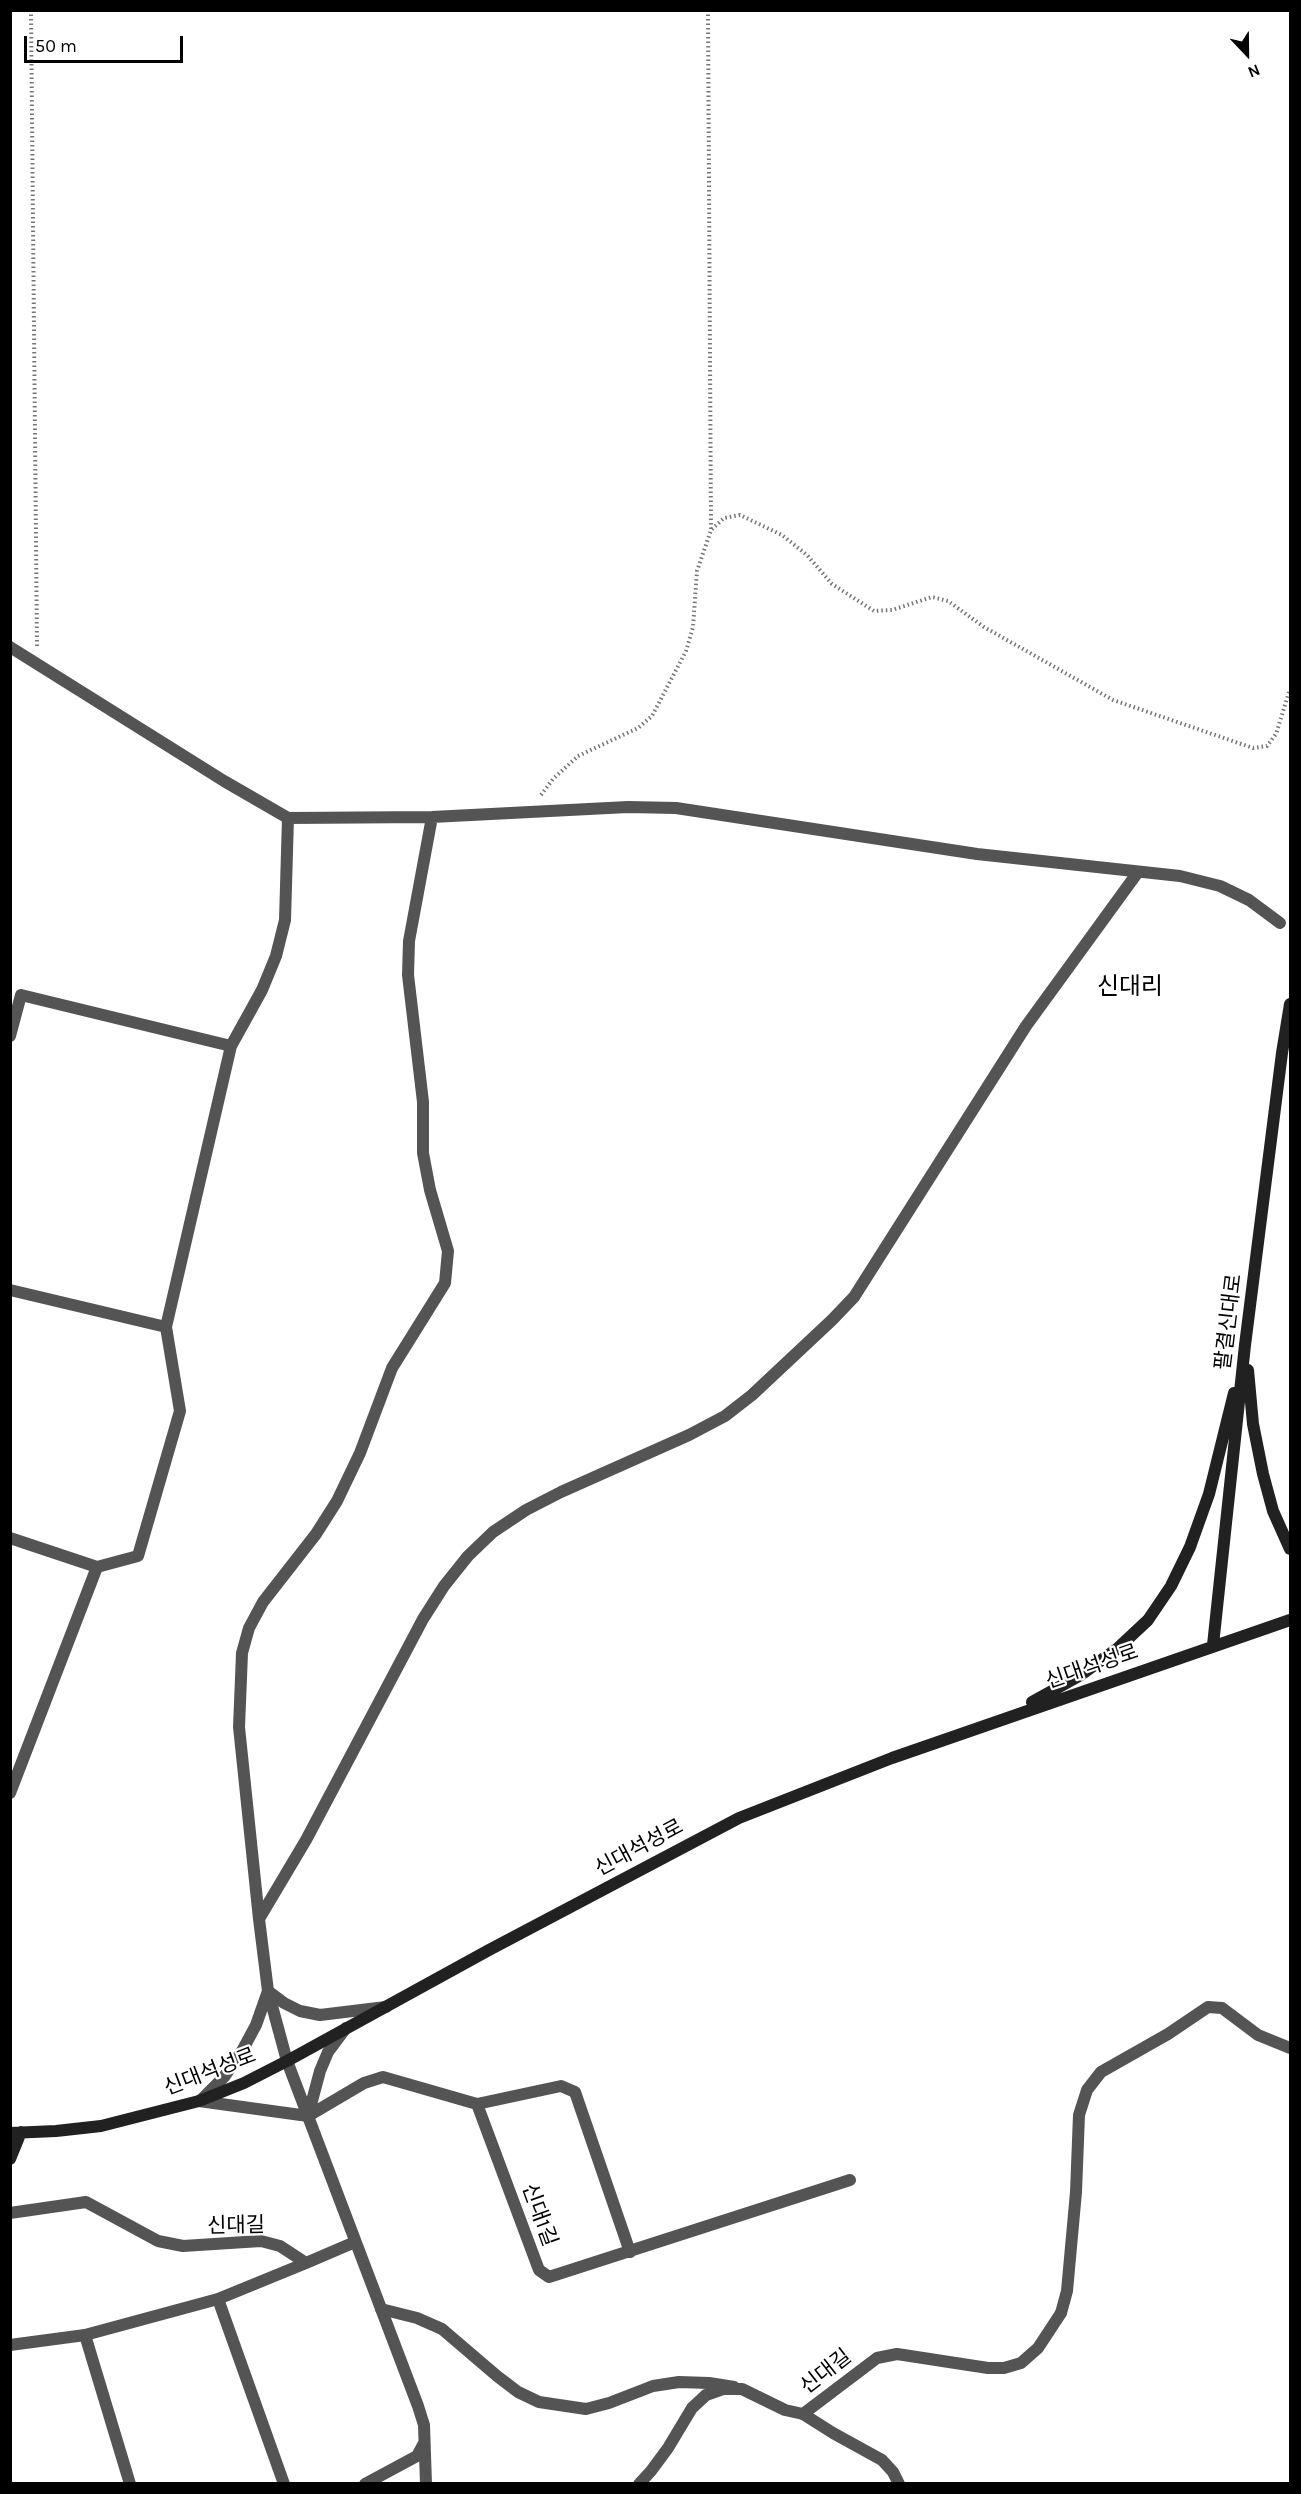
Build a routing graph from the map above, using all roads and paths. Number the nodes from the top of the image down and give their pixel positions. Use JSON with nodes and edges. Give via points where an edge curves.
{"nodes":[{"id":1,"x":31,"y":10,"type":"edge"},
{"id":2,"x":708,"y":10,"type":"edge"},
{"id":3,"x":711,"y":530,"type":"junction"},
{"id":4,"x":10,"y":647,"type":"edge"},
{"id":5,"x":38,"y":664,"type":"junction"},
{"id":6,"x":1290,"y":689,"type":"edge"},
{"id":7,"x":526,"y":814,"type":"junction"},
{"id":8,"x":432,"y":817,"type":"junction"},
{"id":9,"x":288,"y":818,"type":"junction"},
{"id":10,"x":1138,"y":872,"type":"junction"},
{"id":11,"x":1280,"y":923,"type":"dead end"},
{"id":12,"x":1290,"y":1004,"type":"edge"},
{"id":13,"x":10,"y":1036,"type":"edge"},
{"id":14,"x":231,"y":1046,"type":"junction"},
{"id":15,"x":10,"y":1290,"type":"edge"},
{"id":16,"x":166,"y":1327,"type":"junction"},
{"id":17,"x":1245,"y":1345,"type":"junction"},
{"id":18,"x":10,"y":1538,"type":"edge"},
{"id":19,"x":1290,"y":1549,"type":"edge"},
{"id":20,"x":97,"y":1567,"type":"junction"},
{"id":21,"x":1290,"y":1620,"type":"edge"},
{"id":22,"x":1213,"y":1645,"type":"junction"},
{"id":23,"x":1003,"y":1718,"type":"junction"},
{"id":24,"x":10,"y":1793,"type":"edge"},
{"id":25,"x":259,"y":1919,"type":"junction"},
{"id":26,"x":267,"y":1991,"type":"junction"},
{"id":27,"x":386,"y":2007,"type":"junction"},
{"id":28,"x":346,"y":2028,"type":"junction"},
{"id":29,"x":1290,"y":2048,"type":"edge"},
{"id":30,"x":287,"y":2061,"type":"junction"},
{"id":31,"x":199,"y":2101,"type":"junction"},
{"id":32,"x":477,"y":2104,"type":"junction"},
{"id":33,"x":308,"y":2116,"type":"junction"},
{"id":34,"x":14,"y":2134,"type":"edge"},
{"id":35,"x":10,"y":2158,"type":"edge"},
{"id":36,"x":850,"y":2180,"type":"dead end"},
{"id":37,"x":10,"y":2213,"type":"edge"},
{"id":38,"x":356,"y":2242,"type":"junction"},
{"id":39,"x":630,"y":2252,"type":"junction"},
{"id":40,"x":306,"y":2263,"type":"junction"},
{"id":41,"x":218,"y":2299,"type":"junction"},
{"id":42,"x":381,"y":2309,"type":"junction"},
{"id":43,"x":86,"y":2335,"type":"junction"},
{"id":44,"x":10,"y":2345,"type":"edge"},
{"id":45,"x":742,"y":2389,"type":"junction"},
{"id":46,"x":804,"y":2414,"type":"junction"},
{"id":47,"x":424,"y":2442,"type":"junction"},
{"id":48,"x":129,"y":2484,"type":"edge"},
{"id":49,"x":284,"y":2484,"type":"edge"},
{"id":50,"x":365,"y":2484,"type":"edge"},
{"id":51,"x":426,"y":2484,"type":"edge"},
{"id":52,"x":639,"y":2484,"type":"edge"},
{"id":53,"x":899,"y":2484,"type":"edge"}],
"edges":[{"from":1,"to":5,"type":"path"},
{"from":2,"to":3,"type":"path"},
{"from":3,"to":6,"type":"path","via":[[724,518],[740,515],[782,536],[807,555],[832,584],[874,610],[892,610],[932,597],[948,601],[984,627],[1113,700],[1252,748],[1267,746],[1276,734]]},
{"from":3,"to":7,"type":"path","via":[[697,571],[693,627],[686,651],[652,716],[638,728],[578,756],[553,779]]},
{"from":4,"to":5,"type":"street"},
{"from":5,"to":9,"type":"street"},
{"from":7,"to":8,"type":"street"},
{"from":7,"to":10,"type":"street","via":[[676,808],[977,854]]},
{"from":8,"to":9,"type":"street"},
{"from":8,"to":25,"type":"street","via":[[409,940],[408,975],[423,1102],[423,1153],[448,1251],[446,1283],[392,1368],[337,1501],[263,1602],[249,1628],[242,1653],[239,1727]]},
{"from":9,"to":14,"type":"street","via":[[285,920],[262,990]]},
{"from":10,"to":11,"type":"street","via":[[1180,876],[1220,886],[1249,900]]},
{"from":10,"to":25,"type":"street","via":[[1026,1026],[854,1297],[832,1320],[724,1416],[526,1510],[493,1532],[468,1556],[423,1619],[306,1840]]},
{"from":12,"to":17,"type":"street","name":"팔결신대로"},
{"from":13,"to":14,"type":"street","via":[[21,995]]},
{"from":14,"to":16,"type":"street"},
{"from":15,"to":16,"type":"street"},
{"from":16,"to":20,"type":"street","via":[[180,1411],[138,1557]]},
{"from":17,"to":19,"type":"street","via":[[1263,1474],[1273,1511]]},
{"from":17,"to":22,"type":"street","name":"팔결신대로"},
{"from":17,"to":23,"type":"street","via":[[1209,1494],[1172,1586],[1148,1620],[1118,1649],[1079,1676]]},
{"from":18,"to":20,"type":"street"},
{"from":20,"to":24,"type":"street"},
{"from":21,"to":22,"type":"street","name":"신대석성로"},
{"from":22,"to":23,"type":"street","name":"신대석성로"},
{"from":23,"to":27,"type":"street","name":"신대석성로","via":[[739,1818]]},
{"from":25,"to":26,"type":"street"},
{"from":26,"to":27,"type":"street","via":[[300,2011],[320,2015]]},
{"from":26,"to":30,"type":"street"},
{"from":26,"to":31,"type":"street","via":[[242,2051],[224,2077]]},
{"from":27,"to":28,"type":"street","name":"신대석성로"},
{"from":28,"to":30,"type":"street","name":"신대석성로"},
{"from":28,"to":33,"type":"street","via":[[328,2052]]},
{"from":29,"to":46,"type":"street","name":"신대길","via":[[1258,2035],[1222,2008],[1208,2007],[1101,2072],[1087,2090],[1079,2115],[1067,2291],[1061,2313],[1038,2348],[1021,2363],[1004,2368],[897,2354],[877,2358]]},
{"from":30,"to":31,"type":"street","name":"신대석성로"},
{"from":30,"to":33,"type":"street"},
{"from":31,"to":33,"type":"street"},
{"from":31,"to":34,"type":"street","name":"신대석성로","via":[[101,2126]]},
{"from":32,"to":33,"type":"street","via":[[383,2077],[364,2083]]},
{"from":32,"to":39,"type":"street","via":[[561,2086],[575,2091]]},
{"from":32,"to":39,"type":"street","name":"신대1길","via":[[538,2270],[549,2277]]},
{"from":33,"to":38,"type":"street"},
{"from":34,"to":35,"type":"street","name":"신대석성로"},
{"from":36,"to":39,"type":"street","name":"신대1길"},
{"from":37,"to":40,"type":"street","name":"신대길","via":[[86,2202],[158,2241],[183,2247],[261,2241],[280,2246]]},
{"from":38,"to":40,"type":"street"},
{"from":38,"to":42,"type":"street"},
{"from":40,"to":41,"type":"street"},
{"from":41,"to":43,"type":"street"},
{"from":41,"to":49,"type":"street"},
{"from":42,"to":45,"type":"street","name":"신대길","via":[[417,2318],[442,2330],[518,2392],[539,2402],[586,2409],[654,2386],[679,2382]]},
{"from":42,"to":47,"type":"street","via":[[418,2406]]},
{"from":43,"to":44,"type":"street"},
{"from":43,"to":48,"type":"street"},
{"from":45,"to":46,"type":"street","name":"신대길","via":[[785,2410]]},
{"from":45,"to":52,"type":"street","via":[[723,2389],[706,2395],[692,2408],[668,2448]]},
{"from":46,"to":53,"type":"street","via":[[882,2460]]},
{"from":47,"to":50,"type":"street","via":[[417,2456]]},
{"from":47,"to":51,"type":"street"}]}
